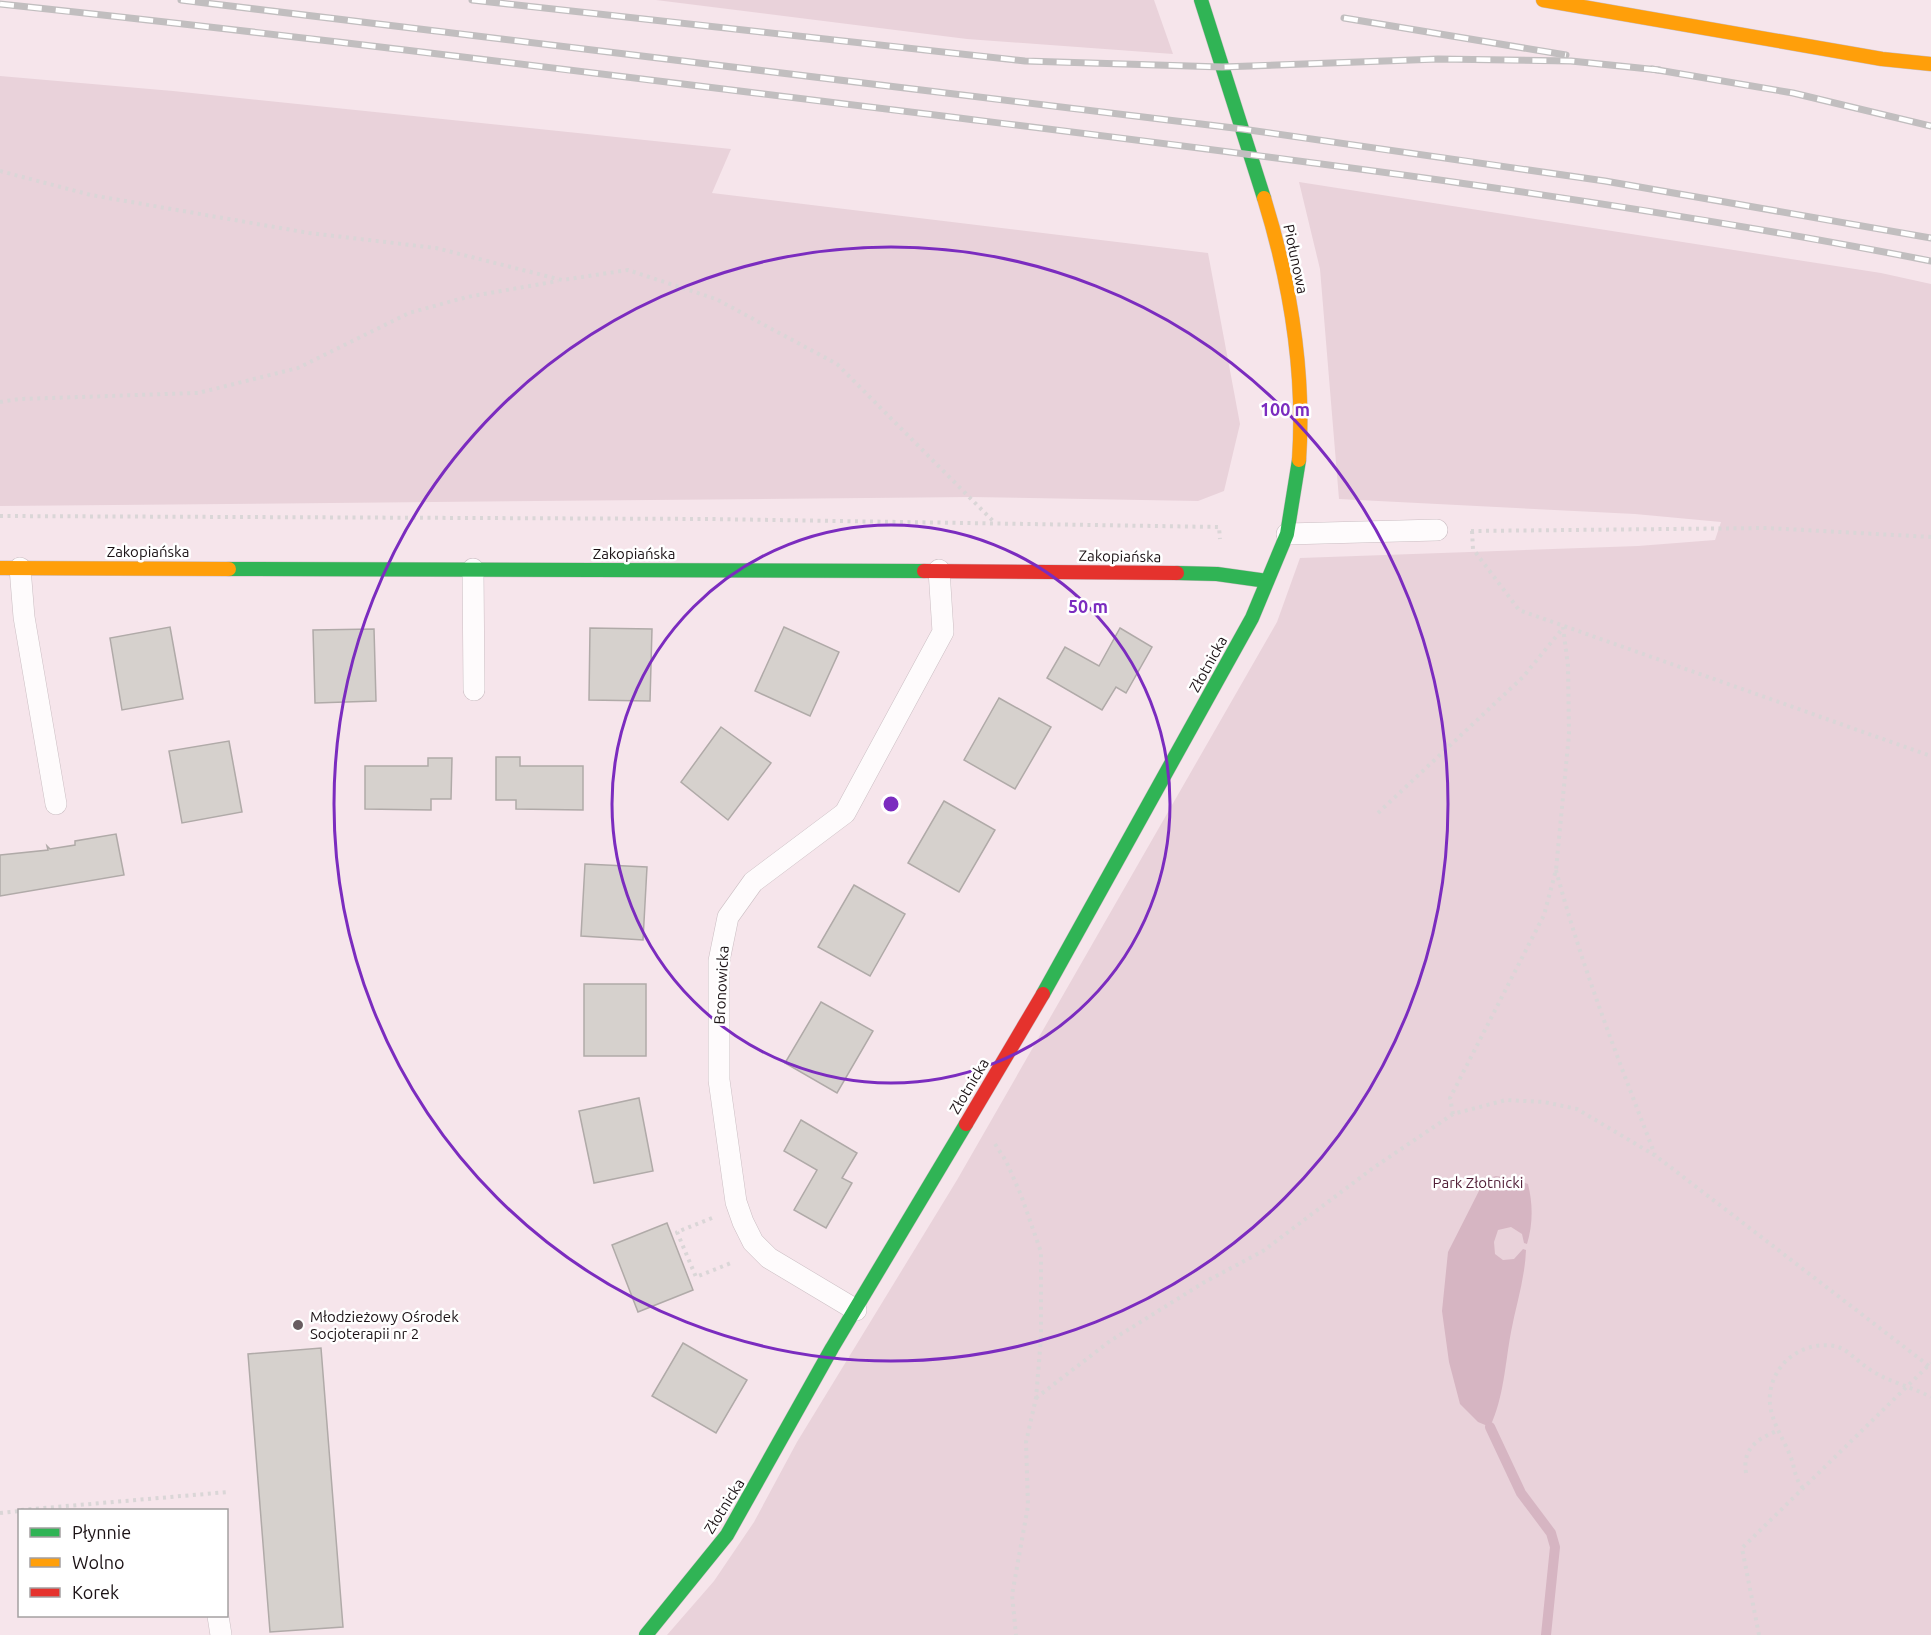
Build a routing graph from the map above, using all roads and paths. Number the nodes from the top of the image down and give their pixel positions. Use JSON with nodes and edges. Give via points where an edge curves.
{"nodes":[{"id":1,"x":1200,"y":0,"type":"edge"},
{"id":2,"x":1543,"y":0,"type":"edge"},
{"id":3,"x":1931,"y":64,"type":"edge"},
{"id":4,"x":0,"y":171,"type":"edge"},
{"id":5,"x":562,"y":280,"type":"junction"},
{"id":6,"x":0,"y":402,"type":"edge"},
{"id":7,"x":0,"y":516,"type":"edge"},
{"id":8,"x":995,"y":523,"type":"junction"},
{"id":9,"x":1437,"y":530,"type":"joint"},
{"id":10,"x":1472,"y":531,"type":"junction"},
{"id":11,"x":1287,"y":534,"type":"junction"},
{"id":12,"x":1931,"y":537,"type":"edge"},
{"id":13,"x":1220,"y":550,"type":"dead end"},
{"id":14,"x":10,"y":568,"type":"edge"},
{"id":15,"x":473,"y":569,"type":"junction"},
{"id":16,"x":939,"y":570,"type":"junction"},
{"id":17,"x":1267,"y":581,"type":"junction"},
{"id":18,"x":1563,"y":627,"type":"junction"},
{"id":19,"x":474,"y":690,"type":"dead end"},
{"id":20,"x":1931,"y":756,"type":"edge"},
{"id":21,"x":56,"y":804,"type":"dead end"},
{"id":22,"x":1378,"y":813,"type":"dead end"},
{"id":23,"x":1556,"y":870,"type":"junction"},
{"id":24,"x":1453,"y":1114,"type":"junction"},
{"id":25,"x":967,"y":1121,"type":"junction"},
{"id":26,"x":1656,"y":1156,"type":"junction"},
{"id":27,"x":719,"y":1215,"type":"dead end"},
{"id":28,"x":734,"y":1262,"type":"dead end"},
{"id":29,"x":856,"y":1310,"type":"junction"},
{"id":30,"x":1930,"y":1364,"type":"edge"},
{"id":31,"x":1909,"y":1385,"type":"junction"},
{"id":32,"x":1931,"y":1397,"type":"edge"},
{"id":33,"x":1036,"y":1398,"type":"junction"},
{"id":34,"x":1778,"y":1431,"type":"junction"},
{"id":35,"x":1746,"y":1473,"type":"dead end"},
{"id":36,"x":1803,"y":1488,"type":"junction"},
{"id":37,"x":228,"y":1492,"type":"dead end"},
{"id":38,"x":42,"y":1509,"type":"edge"},
{"id":39,"x":18,"y":1511,"type":"edge"},
{"id":40,"x":0,"y":1513,"type":"edge"},
{"id":41,"x":218,"y":1617,"type":"edge"},
{"id":42,"x":221,"y":1635,"type":"edge"},
{"id":43,"x":646,"y":1635,"type":"edge"},
{"id":44,"x":1016,"y":1635,"type":"edge"},
{"id":45,"x":1759,"y":1635,"type":"edge"}],
"edges":[{"from":1,"to":11,"type":"street","name":"Piołunowa","via":[[1276,237],[1295,334],[1302,416]]},
{"from":2,"to":3,"type":"street","via":[[1882,59]]},
{"from":4,"to":5,"type":"path","via":[[91,195],[309,233],[436,248]]},
{"from":5,"to":6,"type":"path","via":[[467,297],[409,313],[298,368],[198,393]]},
{"from":5,"to":8,"type":"path","via":[[628,270],[716,299],[837,364]]},
{"from":7,"to":8,"type":"path"},
{"from":8,"to":13,"type":"path","via":[[1220,526]]},
{"from":9,"to":10,"type":"path"},
{"from":9,"to":11,"type":"lane"},
{"from":10,"to":12,"type":"path","via":[[1767,528]]},
{"from":10,"to":18,"type":"path","via":[[1473,549],[1520,610]]},
{"from":11,"to":17,"type":"street","name":"Złotnicka"},
{"from":14,"to":15,"type":"street","name":"Zakopiańska"},
{"from":14,"to":21,"type":"lane","via":[[24,617]]},
{"from":15,"to":16,"type":"street","name":"Zakopiańska"},
{"from":15,"to":19,"type":"lane"},
{"from":16,"to":17,"type":"street","name":"Zakopiańska","via":[[1217,574]]},
{"from":16,"to":29,"type":"lane","name":"Bronowicka","via":[[943,632],[845,813],[753,882],[728,917],[720,961],[718,1080],[736,1202],[743,1222],[753,1242],[769,1258]]},
{"from":17,"to":25,"type":"street","name":"Złotnicka","via":[[1252,618],[1164,778],[1054,976]]},
{"from":18,"to":20,"type":"path"},
{"from":18,"to":22,"type":"path","via":[[1523,676]]},
{"from":18,"to":23,"type":"path","via":[[1569,734]]},
{"from":23,"to":24,"type":"path","via":[[1544,915],[1450,1098]]},
{"from":23,"to":26,"type":"path","via":[[1602,1018]]},
{"from":24,"to":26,"type":"path","via":[[1506,1100],[1544,1102],[1577,1109]]},
{"from":24,"to":33,"type":"path","via":[[1263,1251],[1110,1341]]},
{"from":25,"to":29,"type":"street","name":"Złotnicka"},
{"from":25,"to":33,"type":"path","via":[[989,1135],[1006,1161],[1041,1252]]},
{"from":26,"to":30,"type":"path"},
{"from":27,"to":28,"type":"path","via":[[677,1232],[696,1277]]},
{"from":29,"to":43,"type":"street","name":"Złotnicka","via":[[727,1535]]},
{"from":30,"to":31,"type":"path"},
{"from":31,"to":32,"type":"path"},
{"from":31,"to":34,"type":"path","via":[[1889,1380],[1836,1347],[1806,1348],[1785,1361],[1773,1381],[1770,1403]]},
{"from":31,"to":36,"type":"path"},
{"from":33,"to":44,"type":"path","via":[[1026,1442],[1028,1506],[1012,1595]]},
{"from":34,"to":35,"type":"path","via":[[1752,1445],[1746,1453]]},
{"from":34,"to":36,"type":"path"},
{"from":36,"to":45,"type":"path","via":[[1742,1548]]},
{"from":37,"to":38,"type":"path"},
{"from":39,"to":40,"type":"path"},
{"from":41,"to":42,"type":"lane"}]}
